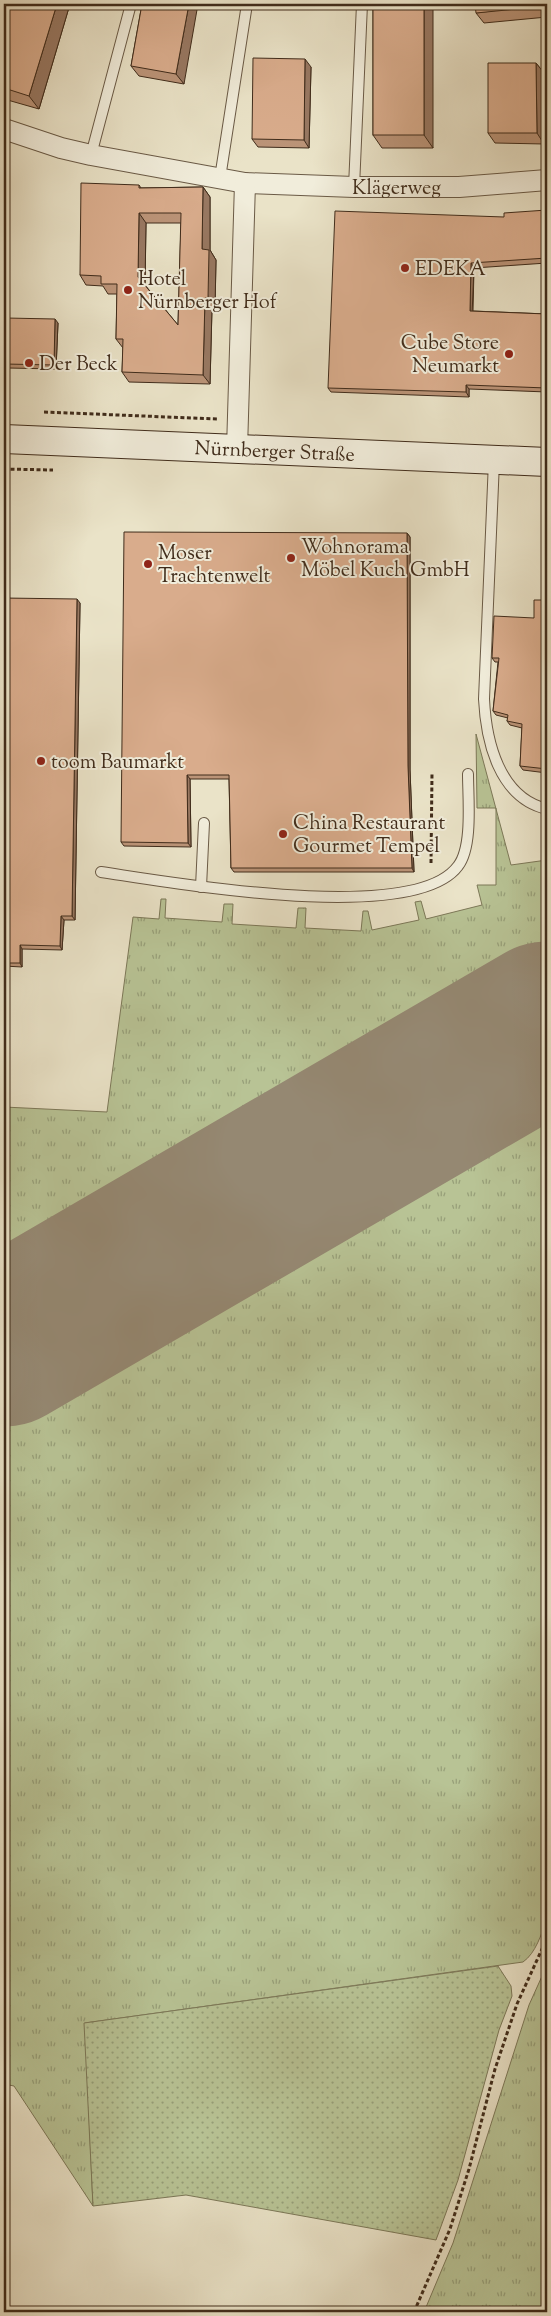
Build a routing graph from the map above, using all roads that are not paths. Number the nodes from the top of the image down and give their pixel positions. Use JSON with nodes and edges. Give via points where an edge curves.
{"nodes":[{"id":1,"x":131,"y":4,"type":"edge"},
{"id":2,"x":247,"y":4,"type":"edge"},
{"id":3,"x":362,"y":4,"type":"edge"},
{"id":4,"x":4,"y":129,"type":"edge"},
{"id":5,"x":91,"y":155,"type":"junction"},
{"id":6,"x":220,"y":178,"type":"junction"},
{"id":7,"x":547,"y":180,"type":"edge"},
{"id":8,"x":245,"y":182,"type":"junction"},
{"id":9,"x":354,"y":187,"type":"junction"},
{"id":10,"x":4,"y":439,"type":"edge"},
{"id":11,"x":237,"y":449,"type":"junction"},
{"id":12,"x":494,"y":460,"type":"junction"},
{"id":13,"x":547,"y":462,"type":"edge"},
{"id":14,"x":468,"y":774,"type":"dead end"},
{"id":15,"x":547,"y":809,"type":"edge"},
{"id":16,"x":204,"y":823,"type":"dead end"},
{"id":17,"x":101,"y":872,"type":"dead end"},
{"id":18,"x":201,"y":887,"type":"junction"}],
"edges":[{"from":1,"to":5,"type":"lane"},
{"from":2,"to":6,"type":"lane"},
{"from":3,"to":9,"type":"lane"},
{"from":4,"to":5,"type":"street","name":"Klägerweg"},
{"from":5,"to":6,"type":"street","name":"Klägerweg"},
{"from":6,"to":8,"type":"street","name":"Klägerweg"},
{"from":7,"to":9,"type":"street","name":"Klägerweg","via":[[459,187]]},
{"from":8,"to":9,"type":"street","name":"Klägerweg"},
{"from":8,"to":11,"type":"street"},
{"from":10,"to":11,"type":"main road","name":"Nürnberger Straße"},
{"from":11,"to":12,"type":"main road","name":"Nürnberger Straße"},
{"from":12,"to":13,"type":"main road","name":"Nürnberger Straße"},
{"from":12,"to":15,"type":"lane","via":[[484,699],[486,726],[500,770],[513,788],[526,800]]},
{"from":14,"to":18,"type":"lane","via":[[465,851],[459,866],[443,881],[378,896],[309,897]]},
{"from":16,"to":18,"type":"lane"},
{"from":17,"to":18,"type":"lane"}]}
